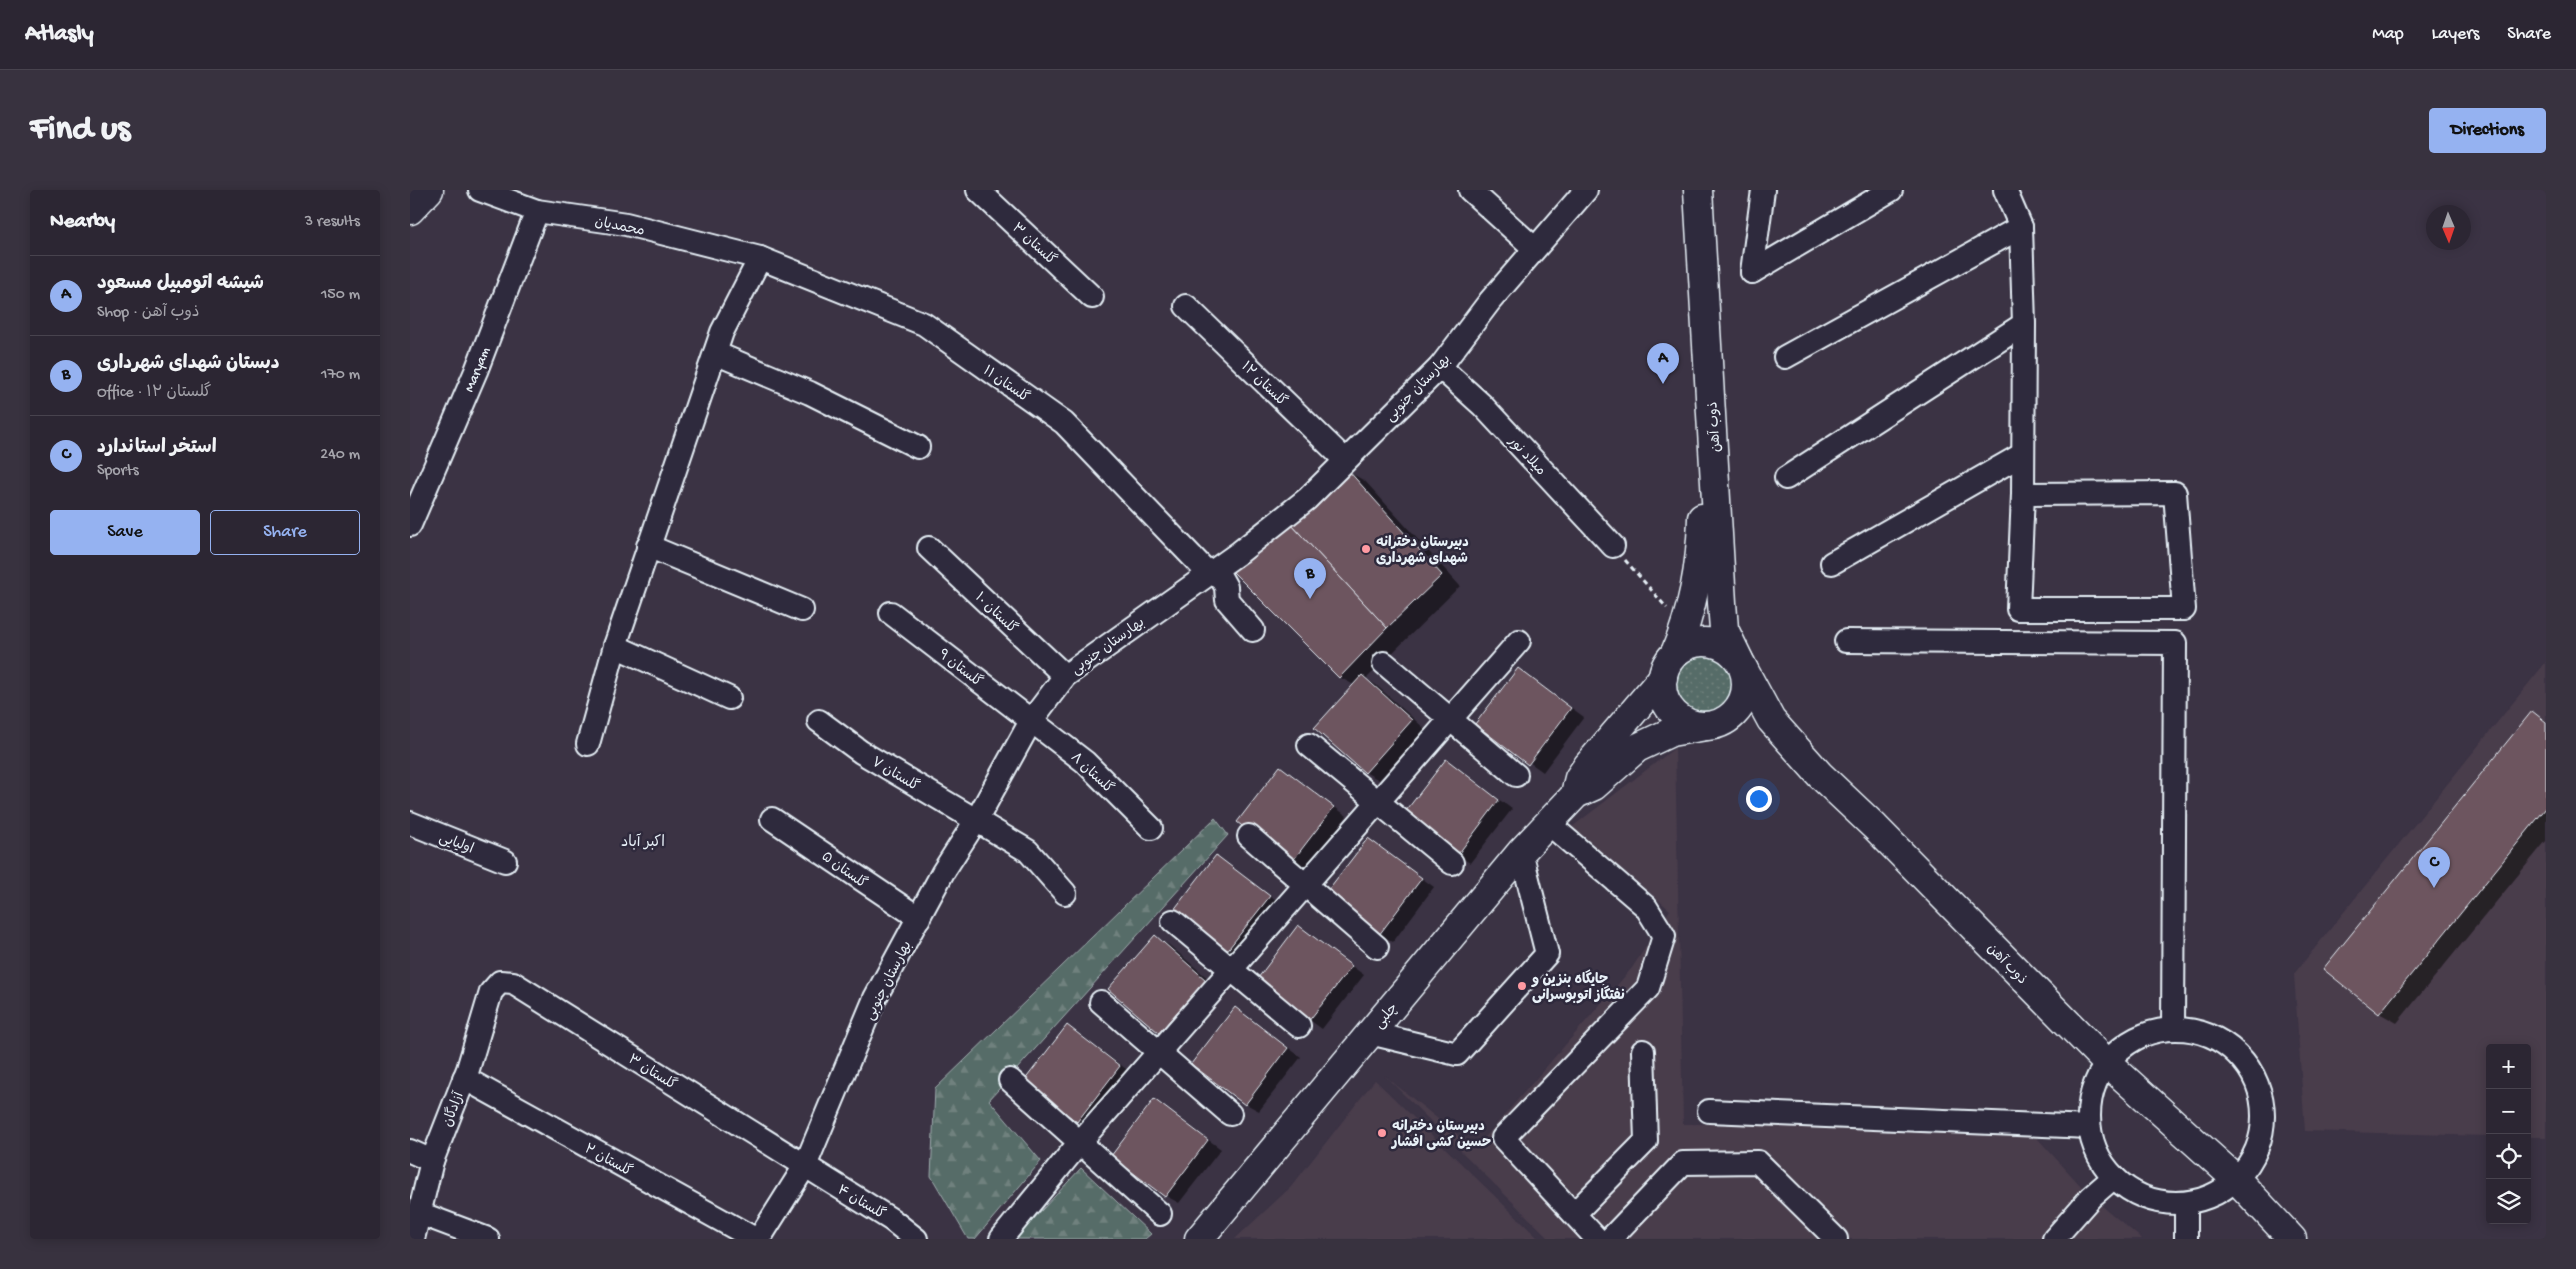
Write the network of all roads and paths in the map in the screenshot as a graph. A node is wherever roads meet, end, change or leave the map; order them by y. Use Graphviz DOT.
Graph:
graph roads {
  1 [pos="429,190"];
  2 [pos="480,190"];
  3 [pos="978,190"];
  4 [pos="1470,190"];
  5 [pos="1586,190"];
  6 [pos="1683,190"];
  7 [pos="1698,190"];
  8 [pos="1763,190"];
  9 [pos="1891,190"];
  10 [pos="2004,190"];
  11 [pos="410,210"];
  12 [pos="537,212"];
  13 [pos="2021,227"];
  14 [pos="1534,248"];
  15 [pos="760,258"];
  16 [pos="1092,297"];
  17 [pos="1186,306"];
  18 [pos="2024,324"];
  19 [pos="715,353"];
  20 [pos="1785,357"];
  21 [pos="1440,367"];
  22 [pos="918,447"];
  23 [pos="2023,454"];
  24 [pos="1345,460"];
  25 [pos="1786,478"];
  26 [pos="416,493"];
  27 [pos="2023,494"];
  28 [pos="410,525"];
  29 [pos="648,546"];
  30 [pos="1613,546"];
  31 [pos="930,548"];
  32 [pos="1832,563"];
  33 [pos="1212,571"];
  34 [pos="802,610"];
  35 [pos="891,613"];
  36 [pos="1253,630"];
  37 [pos="1519,641"];
  38 [pos="1680,641"];
  39 [pos="1846,641"];
  40 [pos="615,646"];
  41 [pos="1384,663"];
  42 [pos="1741,665"];
  43 [pos="1064,676"];
  44 [pos="1663,677"];
  45 [pos="729,698"];
  46 [pos="1450,720"];
  47 [pos="819,721"];
  48 [pos="1031,721"];
  49 [pos="1706,726"];
  50 [pos="588,744"];
  51 [pos="1309,744"];
  52 [pos="1516,775"];
  53 [pos="1576,794"];
  54 [pos="1377,803"];
  55 [pos="772,819"];
  56 [pos="977,819"];
  57 [pos="410,823"];
  58 [pos="1548,823"];
  59 [pos="1151,828"];
  60 [pos="1249,836"];
  61 [pos="1521,852"];
  62 [pos="505,861"];
  63 [pos="1452,863"];
  64 [pos="1304,885"];
  65 [pos="1065,894"];
  66 [pos="919,918"];
  67 [pos="1173,921"];
  68 [pos="1377,947"];
  69 [pos="1232,968"];
  70 [pos="500,982"];
  71 [pos="1100,1002"];
  72 [pos="1299,1026"];
  73 [pos="2173,1028"];
  74 [pos="1370,1033"];
  75 [pos="1643,1051"];
  76 [pos="1158,1052"];
  77 [pos="2105,1061"];
  78 [pos="464,1078"];
  79 [pos="1010,1080"];
  80 [pos="1709,1111"];
  81 [pos="1230,1114"];
  82 [pos="2089,1127"];
  83 [pos="1080,1142"];
  84 [pos="410,1151"];
  85 [pos="432,1161"];
  86 [pos="805,1166"];
  87 [pos="2114,1177"];
  88 [pos="2237,1180"];
  89 [pos="2186,1203"];
  90 [pos="419,1213"];
  91 [pos="1160,1214"];
  92 [pos="1574,1214"];
  93 [pos="412,1239"];
  94 [pos="488,1239"];
  95 [pos="755,1239"];
  96 [pos="759,1239"];
  97 [pos="916,1239"];
  98 [pos="1001,1239"];
  99 [pos="1199,1239"];
  100 [pos="1597,1239"];
  101 [pos="1610,1239"];
  102 [pos="1836,1239"];
  103 [pos="2054,1239"];
  104 [pos="2186,1239"];
  105 [pos="2292,1239"];
  1 -- 11 [label="main road"];
  2 -- 12 [label="street, محمدیان"];
  3 -- 16 [label="street, گلستان ۳"];
  4 -- 14 [label="street"];
  5 -- 14 [label="street, بهارستان جنوبی"];
  6 -- 38 [label="main road, ذوب آهن"];
  7 -- 42 [label="main road, ذوب آهن"];
  8 -- 9 [label="street"];
  10 -- 13 [label="street"];
  12 -- 15 [label="street, محمدیان"];
  12 -- 26 [label="street, Maryam"];
  13 -- 18 [label="street"];
  13 -- 20 [label="street"];
  14 -- 21 [label="street, بهارستان جنوبی"];
  15 -- 19 [label="street"];
  15 -- 33 [label="street, گلستان ۱۱"];
  17 -- 24 [label="street, گلستان ۱۲"];
  18 -- 23 [label="street"];
  18 -- 25 [label="street"];
  19 -- 22 [label="street"];
  19 -- 29 [label="street"];
  21 -- 24 [label="street, بهارستان جنوبی"];
  21 -- 30 [label="street, میلاد نور"];
  23 -- 27 [label="street"];
  23 -- 32 [label="street"];
  24 -- 33 [label="street, بهارستان جنوبی"];
  26 -- 28 [label="street, Maryam"];
  27 -- 27 [label="street"];
  29 -- 34 [label="street"];
  29 -- 40 [label="street"];
  30 -- 38 [label="path"];
  31 -- 43 [label="street, گلستان ۱۰"];
  33 -- 36 [label="street"];
  33 -- 43 [label="street, بهارستان جنوبی"];
  35 -- 48 [label="street, گلستان ۹"];
  37 -- 46 [label="street"];
  38 -- 42 [label="main road"];
  38 -- 44 [label="main road"];
  39 -- 73 [label="street"];
  40 -- 45 [label="street"];
  40 -- 50 [label="street"];
  41 -- 46 [label="street"];
  42 -- 49 [label="main road"];
  42 -- 77 [label="main road, ذوب آهن"];
  43 -- 48 [label="street, بهارستان جنوبی"];
  44 -- 49 [label="main road"];
  44 -- 53 [label="main road"];
  46 -- 52 [label="street"];
  46 -- 54 [label="street"];
  47 -- 56 [label="street, گلستان ۷"];
  48 -- 56 [label="street, بهارستان جنوبی"];
  48 -- 59 [label="street, گلستان ۸"];
  49 -- 53 [label="main road"];
  51 -- 54 [label="street"];
  53 -- 58 [label="main road, چلبی"];
  54 -- 63 [label="street"];
  54 -- 64 [label="street"];
  55 -- 66 [label="street, گلستان ۵"];
  56 -- 65 [label="street, گلستان ۷"];
  56 -- 66 [label="street, بهارستان جنوبی"];
  57 -- 62 [label="street, اولیایی"];
  58 -- 61 [label="main road, چلبی"];
  58 -- 92 [label="street"];
  60 -- 64 [label="street"];
  61 -- 74 [label="main road, چلبی"];
  61 -- 74 [label="street"];
  64 -- 68 [label="street"];
  64 -- 69 [label="street"];
  66 -- 86 [label="street, بهارستان جنوبی"];
  67 -- 69 [label="street"];
  69 -- 72 [label="street"];
  69 -- 76 [label="street"];
  70 -- 78 [label="street, آزادگان"];
  70 -- 86 [label="street, گلستان ۳"];
  71 -- 76 [label="street"];
  73 -- 77 [label="street"];
  73 -- 88 [label="street"];
  74 -- 99 [label="main road, چلبی"];
  75 -- 92 [label="street"];
  76 -- 81 [label="street"];
  76 -- 83 [label="street"];
  77 -- 82 [label="street"];
  77 -- 88 [label="main road, ذوب آهن"];
  78 -- 85 [label="street, آزادگان"];
  78 -- 95 [label="street, گلستان ۲"];
  79 -- 83 [label="street"];
  80 -- 82 [label="street"];
  82 -- 87 [label="street"];
  83 -- 91 [label="street"];
  83 -- 98 [label="street"];
  84 -- 85 [label="street"];
  85 -- 90 [label="street, آزادگان"];
  86 -- 96 [label="street, بهارستان جنوبی"];
  86 -- 97 [label="street, گلستان ۴"];
  87 -- 89 [label="street"];
  87 -- 103 [label="street"];
  88 -- 89 [label="street"];
  88 -- 105 [label="main road, ذوب آهن"];
  89 -- 104 [label="street"];
  90 -- 93 [label="street, آزادگان"];
  90 -- 94 [label="street"];
  92 -- 100 [label="street"];
  101 -- 102 [label="street"];
}
